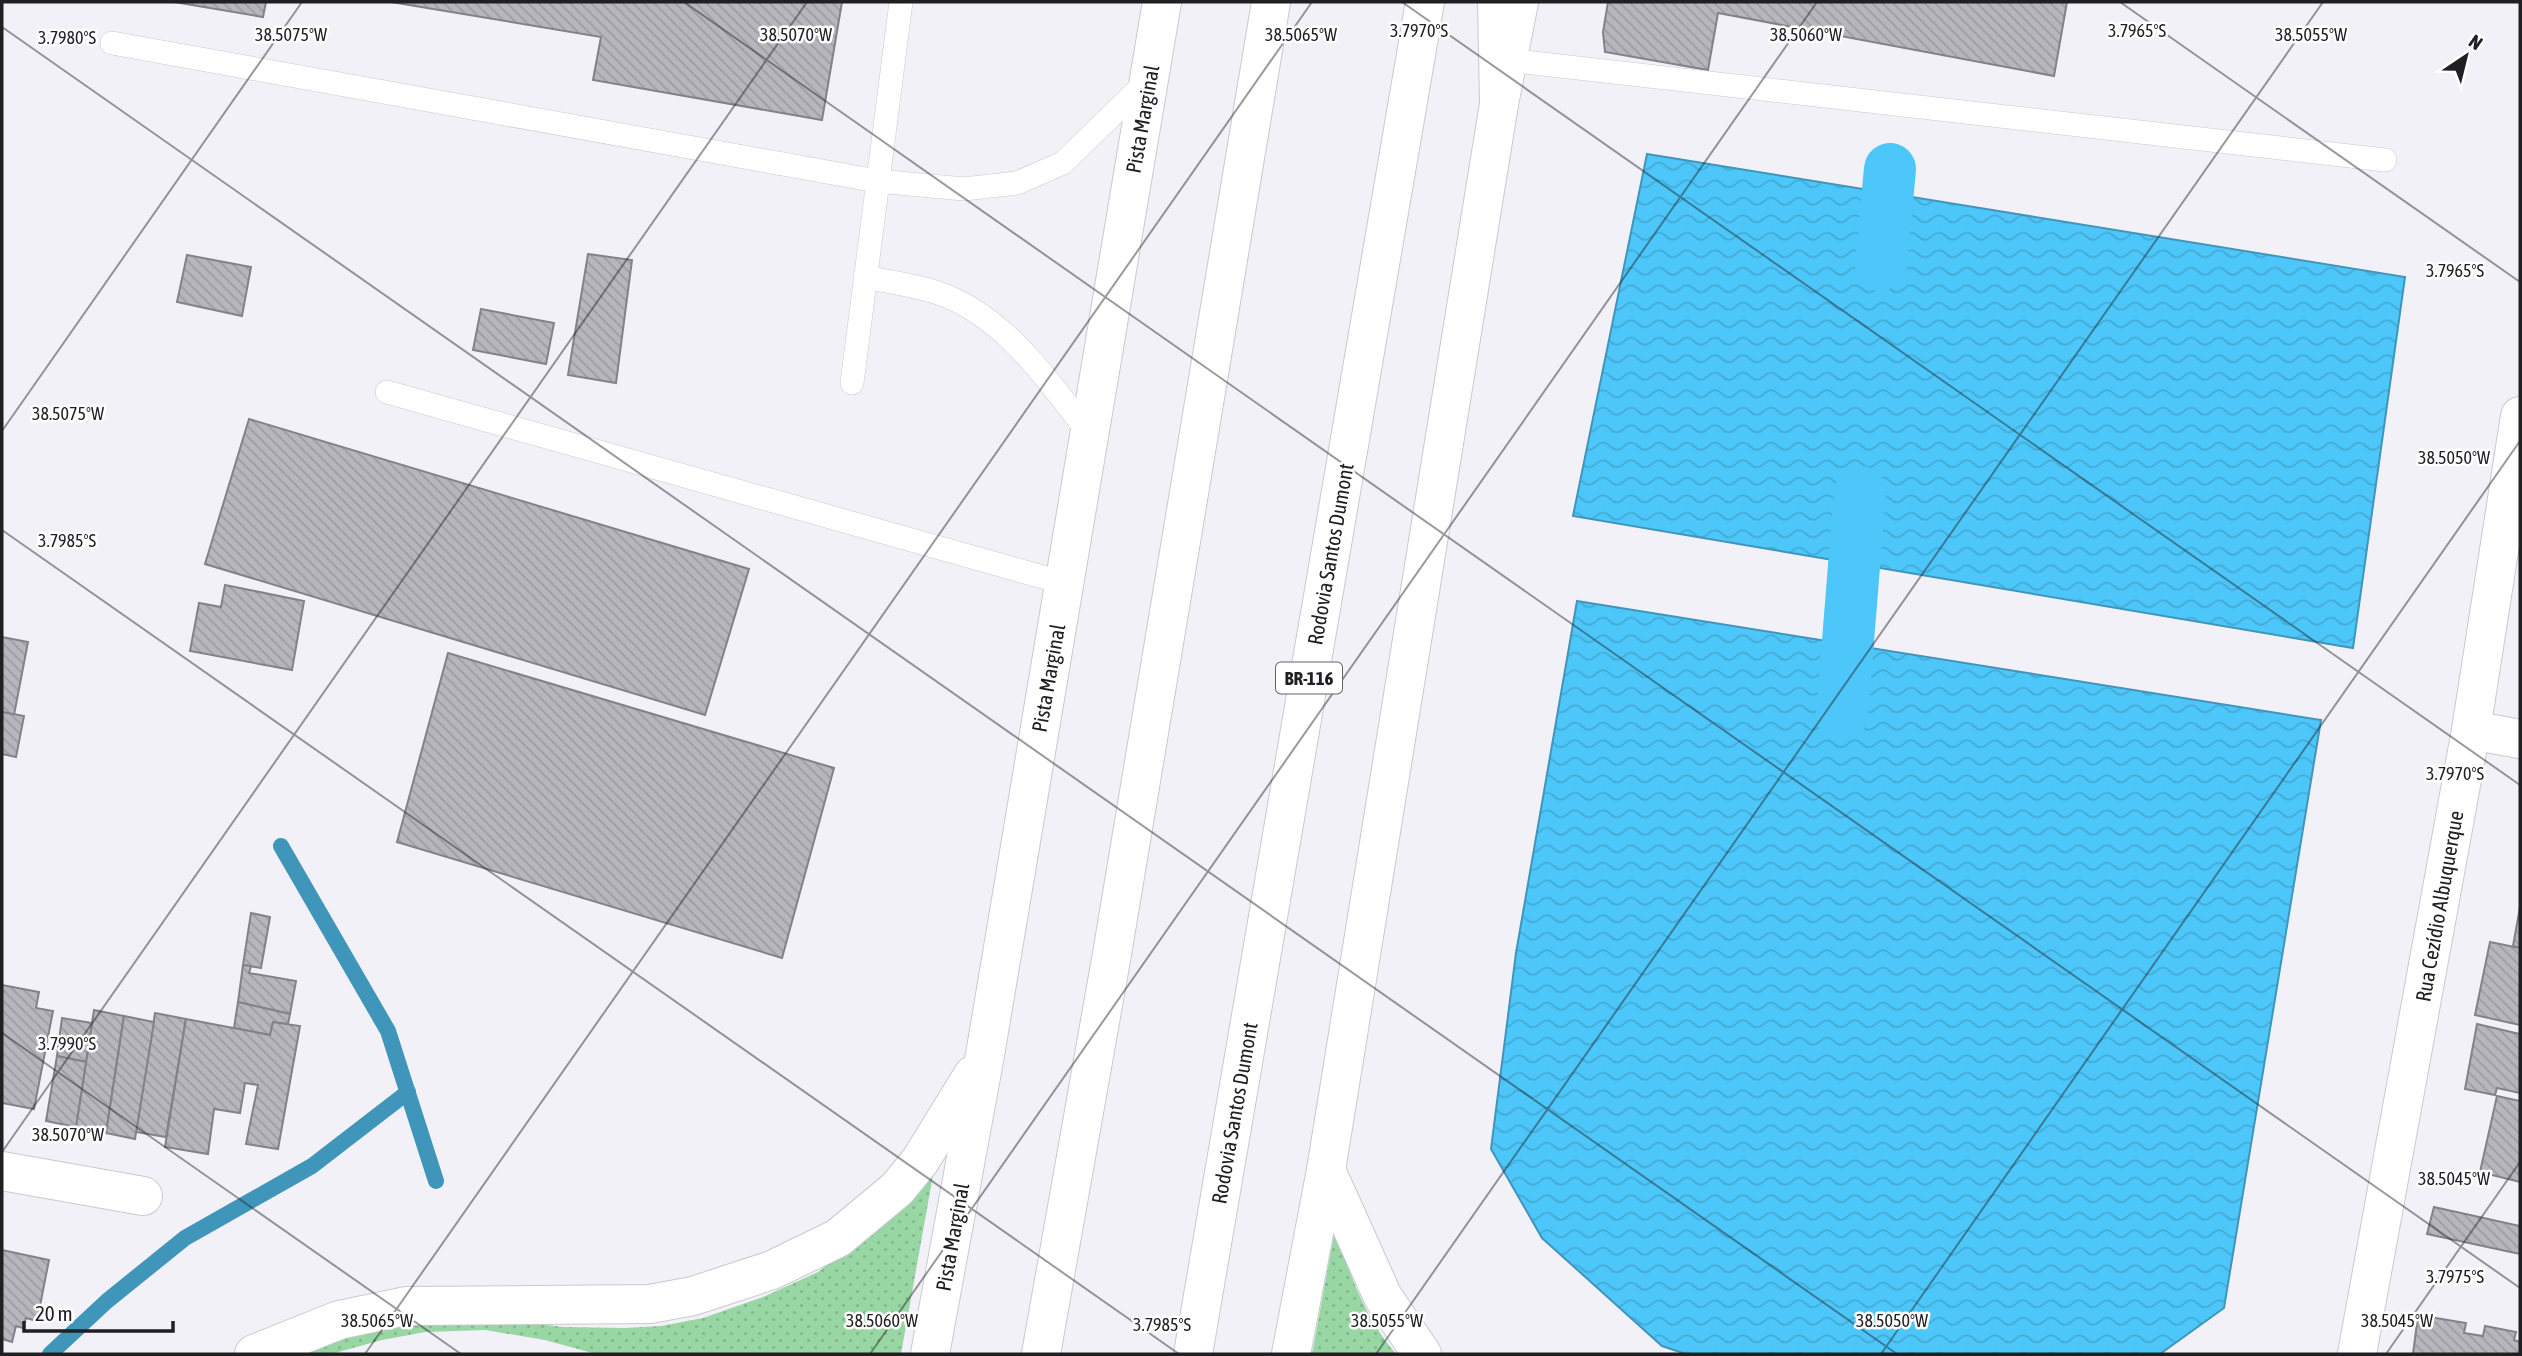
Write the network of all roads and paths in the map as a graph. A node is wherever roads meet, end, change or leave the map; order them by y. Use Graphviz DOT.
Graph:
graph roads {
  1 [pos="901,2"];
  2 [pos="1162,2"];
  3 [pos="1271,2"];
  4 [pos="1425,2"];
  5 [pos="1497,2"];
  6 [pos="1519,2"];
  7 [pos="112,43"];
  8 [pos="1508,60"];
  9 [pos="1149,80"];
  10 [pos="1499,104"];
  11 [pos="2385,160"];
  12 [pos="877,181"];
  13 [pos="865,277"];
  14 [pos="852,383"];
  15 [pos="387,392"];
  16 [pos="2520,416"];
  17 [pos="1089,433"];
  18 [pos="1064,583"];
  19 [pos="2471,730"];
  20 [pos="2520,739"];
  21 [pos="985,1055"];
  22 [pos="1326,1170"];
  23 [pos="2,1171"];
  24 [pos="143,1196"];
  25 [pos="254,1354"];
  26 [pos="930,1354"];
  27 [pos="1041,1354"];
  28 [pos="1193,1354"];
  29 [pos="1291,1354"];
  30 [pos="1422,1354"];
  31 [pos="2357,1354"];
  1 -- 12 [label="lane"];
  2 -- 9 [label="main road, Pista Marginal"];
  3 -- 27 [label="main road"];
  4 -- 28 [label="main road, Rodovia Santos Dumont / BR-116"];
  5 -- 10 [label="main road"];
  6 -- 8 [label="main road"];
  7 -- 12 [label="lane"];
  8 -- 10 [label="main road"];
  8 -- 11 [label="lane"];
  9 -- 12 [label="lane"];
  9 -- 17 [label="main road, Pista Marginal"];
  10 -- 22 [label="main road"];
  12 -- 13 [label="lane"];
  13 -- 14 [label="lane"];
  13 -- 17 [label="lane"];
  15 -- 18 [label="lane"];
  16 -- 19 [label="main road, Rua Cezídio Albuquerque"];
  17 -- 18 [label="main road, Pista Marginal"];
  18 -- 21 [label="main road, Pista Marginal"];
  19 -- 20 [label="main road"];
  19 -- 31 [label="main road, Rua Cezídio Albuquerque"];
  21 -- 25 [label="main road"];
  21 -- 26 [label="main road, Pista Marginal"];
  22 -- 29 [label="main road"];
  22 -- 30 [label="main road"];
  23 -- 24 [label="main road"];
}
